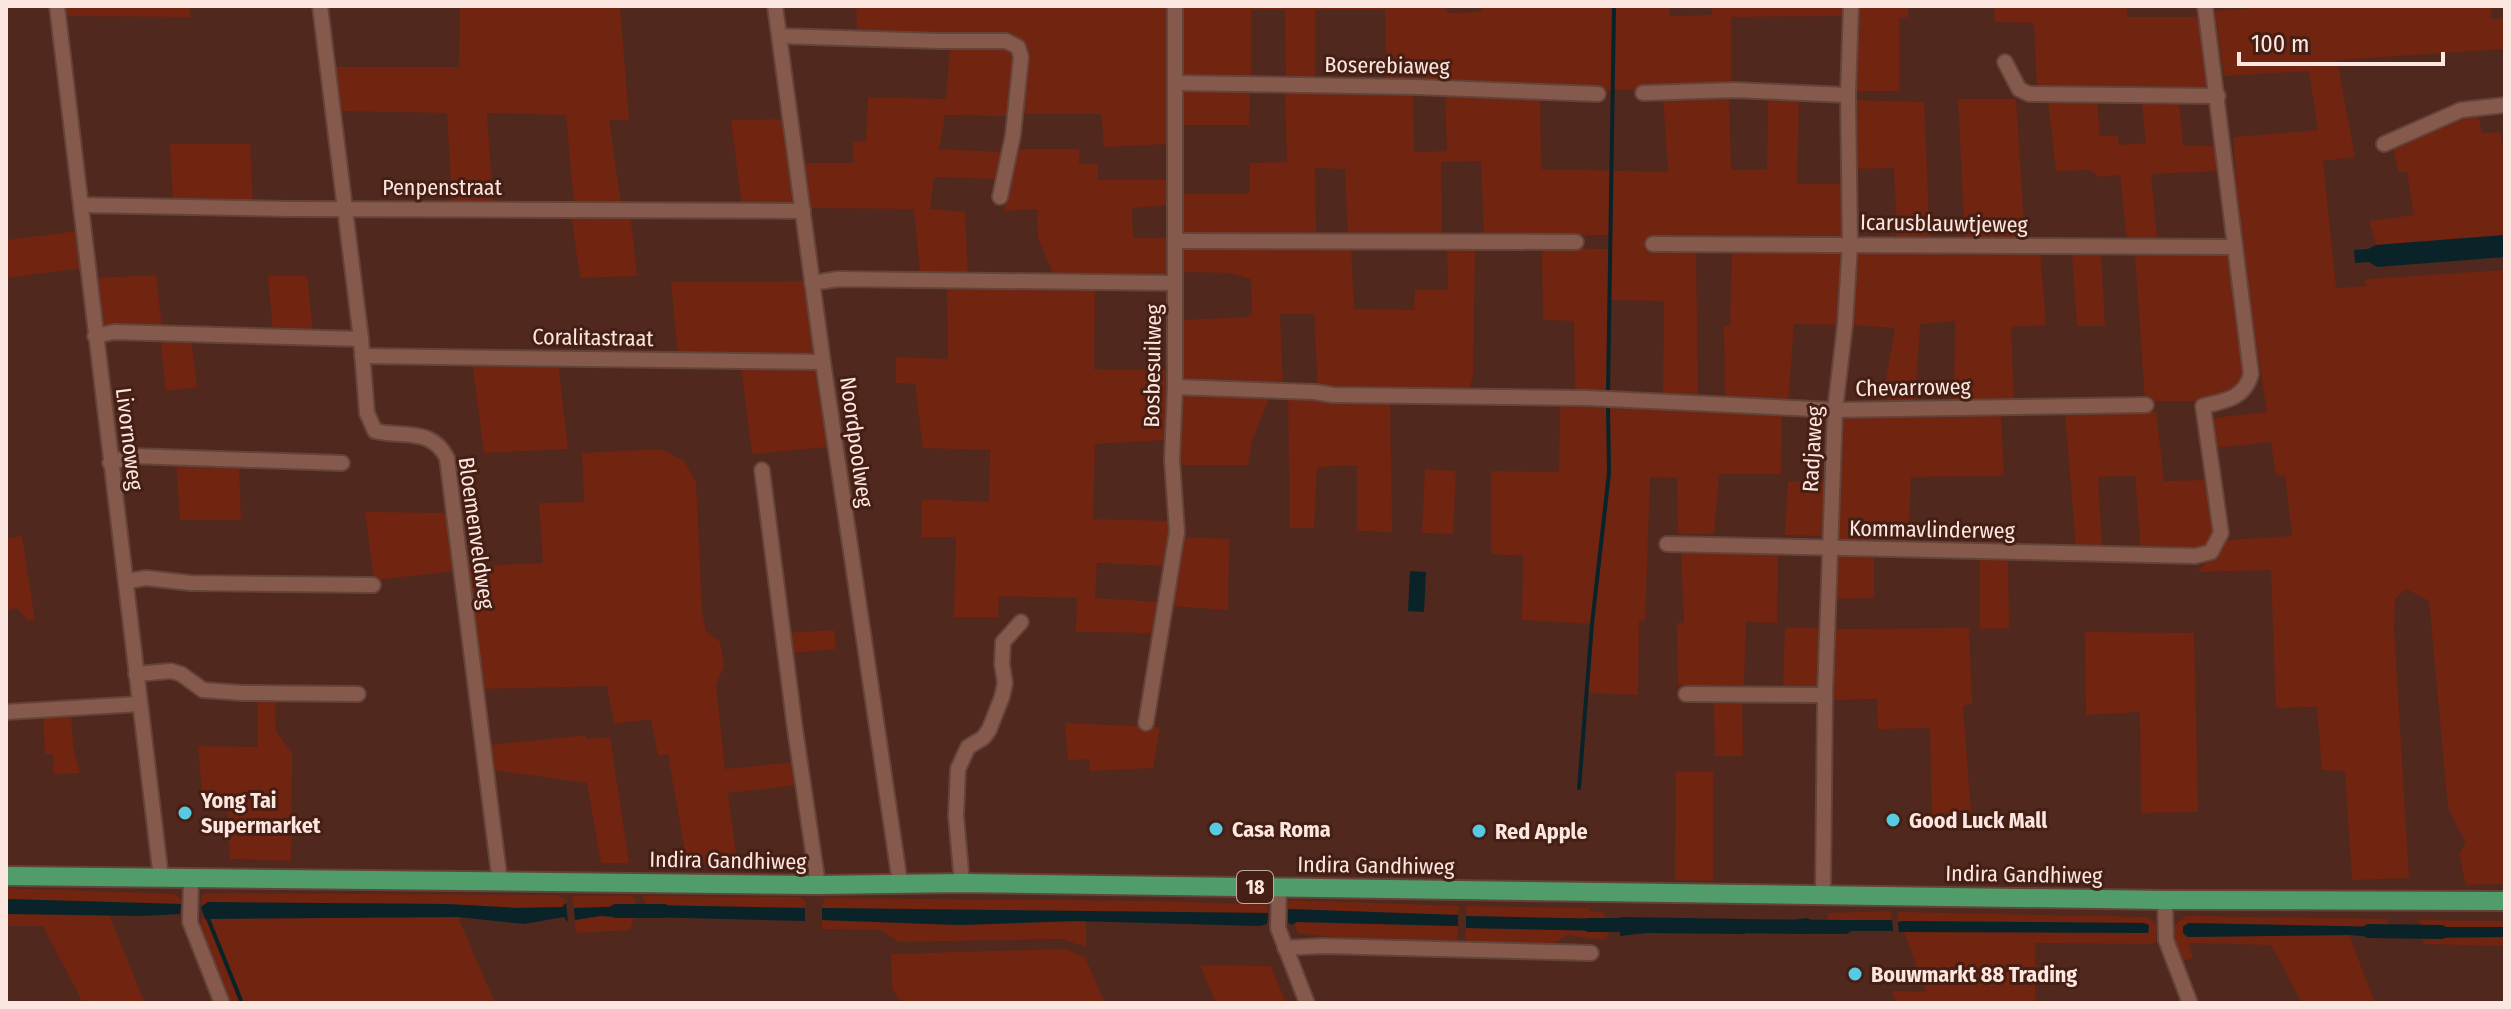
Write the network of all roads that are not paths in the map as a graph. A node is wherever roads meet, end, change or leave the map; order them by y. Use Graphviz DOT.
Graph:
graph roads {
  1 [pos="57,6"];
  2 [pos="320,6"];
  3 [pos="775,6"];
  4 [pos="1175,6"];
  5 [pos="1851,6"];
  6 [pos="2205,6"];
  7 [pos="779,36"];
  8 [pos="2005,62"];
  9 [pos="1175,83"];
  10 [pos="1643,93"];
  11 [pos="1598,94"];
  12 [pos="1848,95"];
  13 [pos="2218,96"];
  14 [pos="2505,105"];
  15 [pos="2384,144"];
  16 [pos="1000,197"];
  17 [pos="81,205"];
  18 [pos="344,208"];
  19 [pos="803,211"];
  20 [pos="1176,241"];
  21 [pos="1576,242"];
  22 [pos="1653,244"];
  23 [pos="1850,244"];
  24 [pos="2235,247"];
  25 [pos="812,283"];
  26 [pos="1175,283"];
  27 [pos="95,336"];
  28 [pos="361,339"];
  29 [pos="362,356"];
  30 [pos="823,362"];
  31 [pos="1175,387"];
  32 [pos="2146,405"];
  33 [pos="1835,410"];
  34 [pos="110,463"];
  35 [pos="342,463"];
  36 [pos="762,470"];
  37 [pos="1667,544"];
  38 [pos="1831,548"];
  39 [pos="127,581"];
  40 [pos="373,585"];
  41 [pos="1021,622"];
  42 [pos="136,674"];
  43 [pos="358,694"];
  44 [pos="1686,694"];
  45 [pos="1825,695"];
  46 [pos="139,704"];
  47 [pos="6,712"];
  48 [pos="1146,723"];
  49 [pos="6,876"];
  50 [pos="161,878"];
  51 [pos="500,882"];
  52 [pos="900,883"];
  53 [pos="962,883"];
  54 [pos="818,885"];
  55 [pos="191,887"];
  56 [pos="1823,894"];
  57 [pos="1278,895"];
  58 [pos="2165,900"];
  59 [pos="2505,901"];
  60 [pos="1285,948"];
  61 [pos="1591,953"];
  62 [pos="222,1003"];
  63 [pos="1307,1003"];
  64 [pos="2190,1003"];
  1 -- 17 [label="street, Livornoweg"];
  2 -- 18 [label="street, Bloemenveldweg"];
  3 -- 7 [label="street, Noordpoolweg"];
  4 -- 9 [label="street, Bosbesuilweg"];
  5 -- 12 [label="street, Radjaweg"];
  6 -- 13 [label="street"];
  7 -- 16 [label="street"];
  7 -- 19 [label="street, Noordpoolweg"];
  8 -- 13 [label="street"];
  9 -- 11 [label="street, Boserebiaweg"];
  9 -- 20 [label="street, Bosbesuilweg"];
  10 -- 12 [label="street"];
  12 -- 23 [label="street, Radjaweg"];
  13 -- 24 [label="street"];
  14 -- 15 [label="street"];
  17 -- 18 [label="street, Penpenstraat"];
  17 -- 27 [label="street, Livornoweg"];
  18 -- 19 [label="street, Penpenstraat"];
  18 -- 28 [label="street, Bloemenveldweg"];
  19 -- 25 [label="street, Noordpoolweg"];
  20 -- 21 [label="street"];
  20 -- 26 [label="street, Bosbesuilweg"];
  22 -- 23 [label="street, Icarusblauwtjeweg"];
  23 -- 24 [label="street, Icarusblauwtjeweg"];
  23 -- 33 [label="street, Radjaweg"];
  24 -- 38 [label="street, Kommavlinderweg"];
  25 -- 26 [label="street"];
  25 -- 30 [label="street, Noordpoolweg"];
  26 -- 31 [label="street, Bosbesuilweg"];
  27 -- 28 [label="street"];
  27 -- 34 [label="street, Livornoweg"];
  28 -- 29 [label="street, Bloemenveldweg"];
  29 -- 30 [label="street, Coralitastraat"];
  29 -- 51 [label="street, Bloemenveldweg"];
  30 -- 52 [label="street, Noordpoolweg"];
  31 -- 33 [label="street, Chevarroweg"];
  31 -- 48 [label="street, Bosbesuilweg"];
  32 -- 33 [label="street, Chevarroweg"];
  33 -- 38 [label="street, Radjaweg"];
  34 -- 35 [label="street"];
  34 -- 39 [label="street, Livornoweg"];
  36 -- 54 [label="street"];
  37 -- 38 [label="street, Kommavlinderweg"];
  38 -- 45 [label="street, Radjaweg"];
  39 -- 40 [label="street"];
  39 -- 42 [label="street, Livornoweg"];
  41 -- 53 [label="street"];
  42 -- 43 [label="street"];
  42 -- 46 [label="street, Livornoweg"];
  44 -- 45 [label="street"];
  45 -- 56 [label="street, Radjaweg"];
  46 -- 47 [label="street"];
  46 -- 50 [label="street, Livornoweg"];
  49 -- 50 [label="main road, Indira Gandhiweg / 18"];
  50 -- 55 [label="main road, Indira Gandhiweg / 18"];
  51 -- 54 [label="main road, Indira Gandhiweg / 18"];
  51 -- 55 [label="main road, Indira Gandhiweg / 18"];
  52 -- 53 [label="main road, Indira Gandhiweg / 18"];
  52 -- 54 [label="main road, Indira Gandhiweg / 18"];
  53 -- 57 [label="main road, Indira Gandhiweg / 18"];
  55 -- 62 [label="street"];
  56 -- 57 [label="main road, Indira Gandhiweg / 18"];
  56 -- 58 [label="main road, Indira Gandhiweg / 18"];
  57 -- 60 [label="street"];
  58 -- 59 [label="main road, Indira Gandhiweg / 18"];
  58 -- 64 [label="street"];
  60 -- 61 [label="street"];
  60 -- 63 [label="street"];
}
